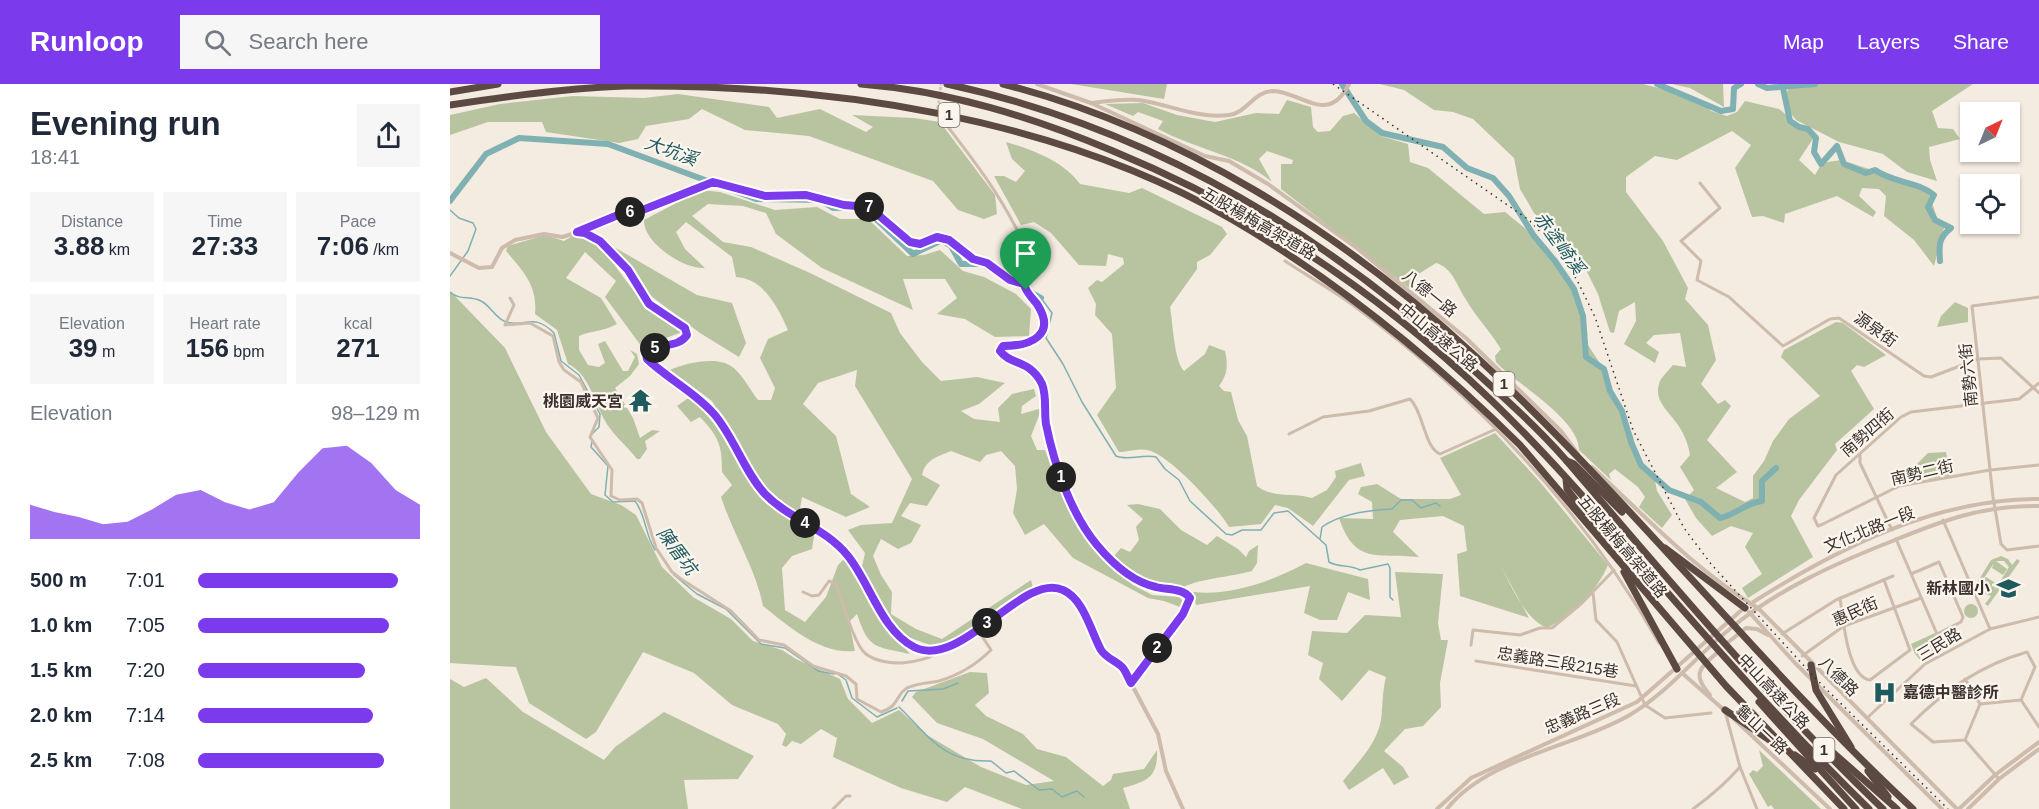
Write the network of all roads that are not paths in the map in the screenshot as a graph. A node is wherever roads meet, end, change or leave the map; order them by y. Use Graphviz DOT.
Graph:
graph roads {
  1 [pos="498,84"];
  2 [pos="861,84"];
  3 [pos="947,84"];
  4 [pos="1003,84"];
  5 [pos="1037,84"];
  6 [pos="1349,85"];
  7 [pos="450,92"];
  8 [pos="1091,103"];
  9 [pos="450,105"];
  10 [pos="938,108"];
  11 [pos="1700,183"];
  12 [pos="577,232"];
  13 [pos="450,253"];
  14 [pos="1285,261"];
  15 [pos="1024,284"];
  16 [pos="2039,297"];
  17 [pos="510,298"];
  18 [pos="1978,359"];
  19 [pos="2039,384"];
  20 [pos="2034,388"];
  21 [pos="2039,393"];
  22 [pos="1984,404"];
  23 [pos="1496,429"];
  24 [pos="1289,434"];
  25 [pos="1860,455"];
  26 [pos="1567,461"];
  27 [pos="2039,465"];
  28 [pos="1990,470"];
  29 [pos="1566,479"];
  30 [pos="1877,496"];
  31 [pos="2039,499"];
  32 [pos="1994,501"];
  33 [pos="2039,506"];
  34 [pos="1995,508"];
  35 [pos="1943,520"];
  36 [pos="1818,526"];
  37 [pos="1892,530"];
  38 [pos="1896,539"];
  39 [pos="2039,546"];
  40 [pos="1614,570"];
  41 [pos="1911,574"];
  42 [pos="1893,576"];
  43 [pos="1884,580"];
  44 [pos="803,592"];
  45 [pos="1593,593"];
  46 [pos="1840,598"];
  47 [pos="1921,598"];
  48 [pos="1749,608"];
  49 [pos="1758,608"];
  50 [pos="1894,608"];
  51 [pos="2039,617"];
  52 [pos="1725,623"];
  53 [pos="1845,626"];
  54 [pos="1730,628"];
  55 [pos="1990,629"];
  56 [pos="978,630"];
  57 [pos="1782,634"];
  58 [pos="1774,639"];
  59 [pos="1471,645"];
  60 [pos="943,649"];
  61 [pos="1802,656"];
  62 [pos="1476,661"];
  63 [pos="1811,665"];
  64 [pos="1680,671"];
  65 [pos="1739,673"];
  66 [pos="1965,679"];
  67 [pos="1813,681"];
  68 [pos="1131,683"];
  69 [pos="1636,686"];
  70 [pos="1767,688"];
  71 [pos="1641,699"];
  72 [pos="2021,700"];
  73 [pos="1980,704"];
  74 [pos="1645,705"];
  75 [pos="1719,705"];
  76 [pos="1725,710"];
  77 [pos="1712,713"];
  78 [pos="1866,720"];
  79 [pos="2039,727"];
  80 [pos="1965,740"];
  81 [pos="2039,742"];
  82 [pos="2039,749"];
  83 [pos="1504,760"];
  84 [pos="1508,767"];
  85 [pos="1740,767"];
  86 [pos="1995,775"];
  87 [pos="1825,776"];
  88 [pos="1999,780"];
  89 [pos="850,796"];
  90 [pos="833,809"];
  91 [pos="1183,809"];
  92 [pos="1437,809"];
  93 [pos="1448,809"];
  94 [pos="1693,809"];
  95 [pos="1757,809"];
  96 [pos="1829,809"];
  97 [pos="1844,809"];
  98 [pos="1856,809"];
  99 [pos="1869,809"];
  100 [pos="1883,809"];
  101 [pos="1897,809"];
  102 [pos="1913,809"];
  103 [pos="1942,809"];
  104 [pos="1958,809"];
  105 [pos="1968,809"];
  1 -- 7 [label="highway"];
  2 -- 29 [label="highway, 中山高速公路 / 1"];
  3 -- 26 [label="highway, 中山高速公路 / 1"];
  4 -- 102 [label="highway, 五股楊梅高架道路 / 1"];
  5 -- 8 [label="street, 八德一路"];
  6 -- 8 [label="street"];
  8 -- 48 [label="street, 八德一路"];
  9 -- 97 [label="highway, 五股楊梅高架道路 / 1"];
  10 -- 15 [label="street"];
  11 -- 18 [label="street, 源泉街"];
  12 -- 13 [label="street"];
  12 -- 15 [label="street"];
  12 -- 60 [label="street"];
  14 -- 23 [label="street"];
  15 -- 68 [label="street"];
  16 -- 18 [label="street, 南勢六街"];
  17 -- 56 [label="street"];
  18 -- 20 [label="street, 源泉街"];
  18 -- 22 [label="street, 南勢六街"];
  19 -- 20 [label="street, 南勢四街"];
  20 -- 21 [label="street, 源泉街"];
  20 -- 22 [label="street, 南勢四街"];
  22 -- 25 [label="street, 南勢四街"];
  22 -- 28 [label="street, 南勢六街"];
  23 -- 24 [label="street"];
  23 -- 40 [label="street"];
  25 -- 30 [label="street"];
  25 -- 36 [label="street, 南勢四街"];
  26 -- 48 [label="highway"];
  26 -- 70 [label="highway, 中山高速公路 / 1"];
  27 -- 28 [label="street, 南勢二街"];
  28 -- 30 [label="street, 南勢二街"];
  28 -- 32 [label="street, 南勢六街"];
  29 -- 64 [label="highway"];
  29 -- 65 [label="highway, 中山高速公路 / 1"];
  30 -- 36 [label="street, 南勢二街"];
  30 -- 37 [label="street"];
  31 -- 32 [label="street, 文化北路一段"];
  32 -- 34 [label="street, 南勢六街"];
  32 -- 37 [label="street, 文化北路一段"];
  33 -- 34 [label="street, 文化北路一段"];
  34 -- 35 [label="street, 文化北路一段"];
  34 -- 39 [label="street, 南勢六街"];
  35 -- 38 [label="street, 文化北路一段"];
  35 -- 55 [label="street"];
  37 -- 38 [label="street"];
  37 -- 48 [label="street, 文化北路一段"];
  38 -- 41 [label="street"];
  38 -- 49 [label="street, 文化北路一段"];
  40 -- 45 [label="street"];
  40 -- 64 [label="street"];
  41 -- 47 [label="street"];
  41 -- 47 [label="street"];
  42 -- 43 [label="street"];
  43 -- 46 [label="street"];
  43 -- 50 [label="street"];
  44 -- 60 [label="street"];
  45 -- 59 [label="street"];
  45 -- 69 [label="street"];
  46 -- 53 [label="street"];
  46 -- 57 [label="street"];
  47 -- 50 [label="street, 惠民街"];
  48 -- 49 [label="street"];
  48 -- 49 [label="street, 文化北路一段"];
  48 -- 52 [label="street, 文化北路一段"];
  48 -- 54 [label="street, 文化北路一段"];
  48 -- 58 [label="street, 八德路"];
  49 -- 57 [label="street, 八德路"];
  50 -- 53 [label="street, 惠民街"];
  50 -- 53 [label="street"];
  51 -- 55 [label="street, 三民路"];
  52 -- 64 [label="street, 忠義路三段"];
  53 -- 61 [label="street, 惠民街"];
  54 -- 64 [label="street, 忠義路三段"];
  55 -- 78 [label="street, 三民路"];
  56 -- 60 [label="street"];
  56 -- 68 [label="street"];
  57 -- 61 [label="street, 八德路"];
  58 -- 67 [label="street, 八德路"];
  58 -- 75 [label="street"];
  61 -- 63 [label="street, 八德路"];
  62 -- 69 [label="street, 忠義路三段215巷"];
  63 -- 67 [label="highway"];
  63 -- 78 [label="street, 八德路"];
  64 -- 71 [label="street, 忠義路三段"];
  64 -- 74 [label="street, 忠義路三段"];
  64 -- 75 [label="street, 龜山一路"];
  65 -- 87 [label="highway"];
  65 -- 99 [label="highway, 中山高速公路 / 1"];
  66 -- 72 [label="street"];
  66 -- 73 [label="street"];
  66 -- 80 [label="street"];
  67 -- 101 [label="highway"];
  67 -- 103 [label="street, 八德路"];
  68 -- 91 [label="street"];
  69 -- 71 [label="street"];
  70 -- 100 [label="highway, 中山高速公路 / 1"];
  70 -- 101 [label="highway"];
  71 -- 74 [label="street"];
  71 -- 83 [label="street, 忠義路三段"];
  72 -- 73 [label="street"];
  72 -- 79 [label="street"];
  73 -- 80 [label="street"];
  74 -- 77 [label="street"];
  74 -- 84 [label="street, 忠義路三段"];
  75 -- 76 [label="street, 龜山一路"];
  76 -- 85 [label="street"];
  76 -- 87 [label="highway"];
  76 -- 96 [label="street, 龜山一路"];
  78 -- 104 [label="street, 八德路"];
  80 -- 86 [label="street"];
  81 -- 86 [label="street"];
  82 -- 88 [label="street"];
  83 -- 84 [label="street"];
  83 -- 92 [label="street, 忠義路三段"];
  84 -- 93 [label="street, 忠義路三段"];
  85 -- 94 [label="street"];
  85 -- 95 [label="street"];
  86 -- 88 [label="street"];
  86 -- 104 [label="street"];
  87 -- 98 [label="highway"];
  88 -- 105 [label="street"];
  89 -- 90 [label="street"];
}
